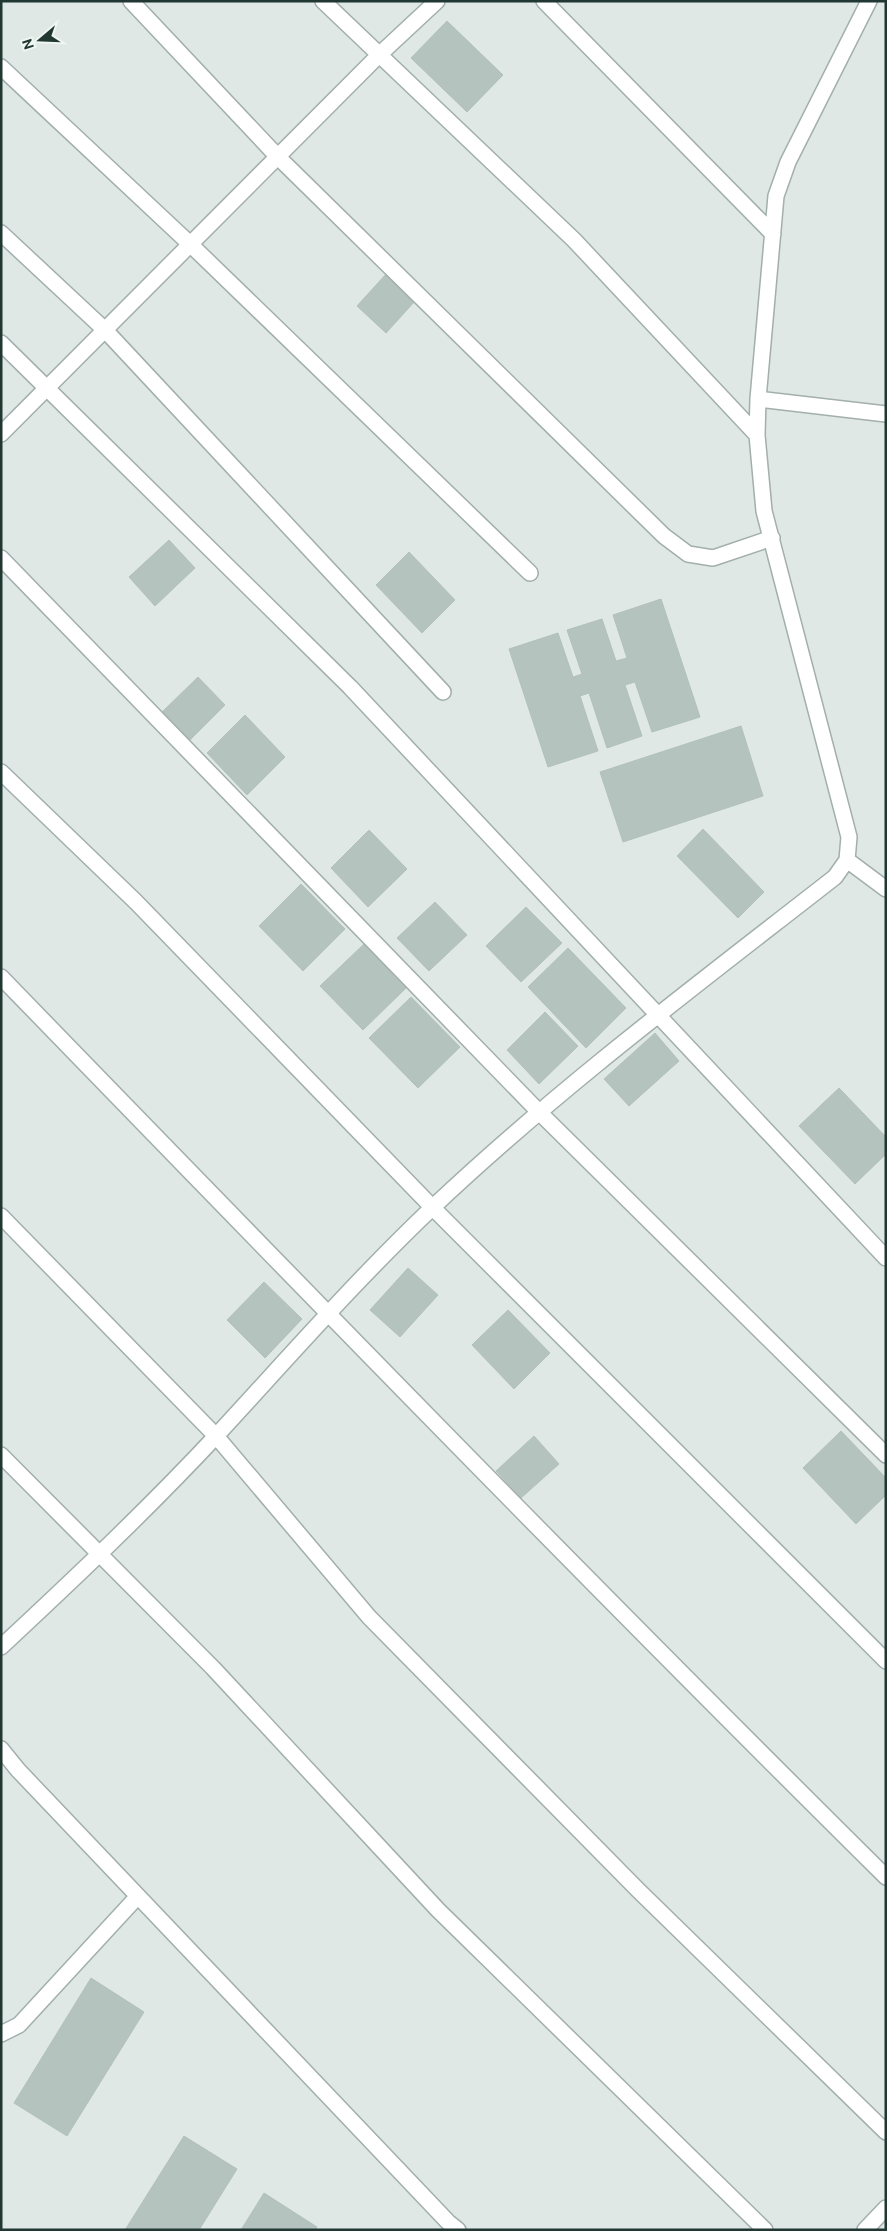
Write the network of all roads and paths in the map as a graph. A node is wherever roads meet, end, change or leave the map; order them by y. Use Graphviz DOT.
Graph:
graph roads {
  1 [pos="131,1"];
  2 [pos="322,1"];
  3 [pos="437,1"];
  4 [pos="544,1"];
  5 [pos="869,1"];
  6 [pos="379,55"];
  7 [pos="1,67"];
  8 [pos="278,157"];
  9 [pos="1,232"];
  10 [pos="772,234"];
  11 [pos="190,244"];
  12 [pos="104,330"];
  13 [pos="1,343"];
  14 [pos="47,386"];
  15 [pos="758,399"];
  16 [pos="886,414"];
  17 [pos="1,434"];
  18 [pos="757,435"];
  19 [pos="772,538"];
  20 [pos="1,558"];
  21 [pos="530,574"];
  22 [pos="443,692"];
  23 [pos="1,772"];
  24 [pos="847,860"];
  25 [pos="886,889"];
  26 [pos="1,977"];
  27 [pos="658,1015"];
  28 [pos="539,1112"];
  29 [pos="433,1208"];
  30 [pos="1,1216"];
  31 [pos="886,1258"];
  32 [pos="327,1314"];
  33 [pos="216,1436"];
  34 [pos="886,1455"];
  35 [pos="1,1456"];
  36 [pos="100,1554"];
  37 [pos="1,1647"];
  38 [pos="886,1661"];
  39 [pos="1,1750"];
  40 [pos="886,1877"];
  41 [pos="138,1896"];
  42 [pos="1,2034"];
  43 [pos="886,2132"];
  44 [pos="886,2208"];
  45 [pos="458,2230"];
  46 [pos="765,2230"];
  47 [pos="865,2230"];
  1 -- 8 [label="street"];
  2 -- 6 [label="street"];
  3 -- 6 [label="street"];
  4 -- 10 [label="street"];
  5 -- 10 [label="street"];
  6 -- 8 [label="street"];
  6 -- 18 [label="street"];
  7 -- 11 [label="street"];
  8 -- 11 [label="street"];
  8 -- 19 [label="street"];
  9 -- 12 [label="street"];
  10 -- 15 [label="street"];
  11 -- 12 [label="street"];
  11 -- 21 [label="street"];
  12 -- 14 [label="street"];
  12 -- 22 [label="street"];
  13 -- 14 [label="street"];
  14 -- 17 [label="street"];
  14 -- 27 [label="street"];
  15 -- 16 [label="street"];
  15 -- 18 [label="street"];
  18 -- 19 [label="street"];
  19 -- 24 [label="street"];
  20 -- 28 [label="street"];
  23 -- 29 [label="street"];
  24 -- 25 [label="street"];
  24 -- 27 [label="street"];
  26 -- 32 [label="street"];
  27 -- 28 [label="street"];
  27 -- 31 [label="street"];
  28 -- 29 [label="street"];
  28 -- 34 [label="street"];
  29 -- 32 [label="street"];
  29 -- 38 [label="street"];
  30 -- 33 [label="street"];
  32 -- 33 [label="street"];
  32 -- 40 [label="street"];
  33 -- 36 [label="street"];
  33 -- 43 [label="street"];
  35 -- 36 [label="street"];
  36 -- 37 [label="street"];
  36 -- 46 [label="street"];
  39 -- 41 [label="street"];
  41 -- 42 [label="street"];
  41 -- 45 [label="street"];
  44 -- 47 [label="street"];
}
